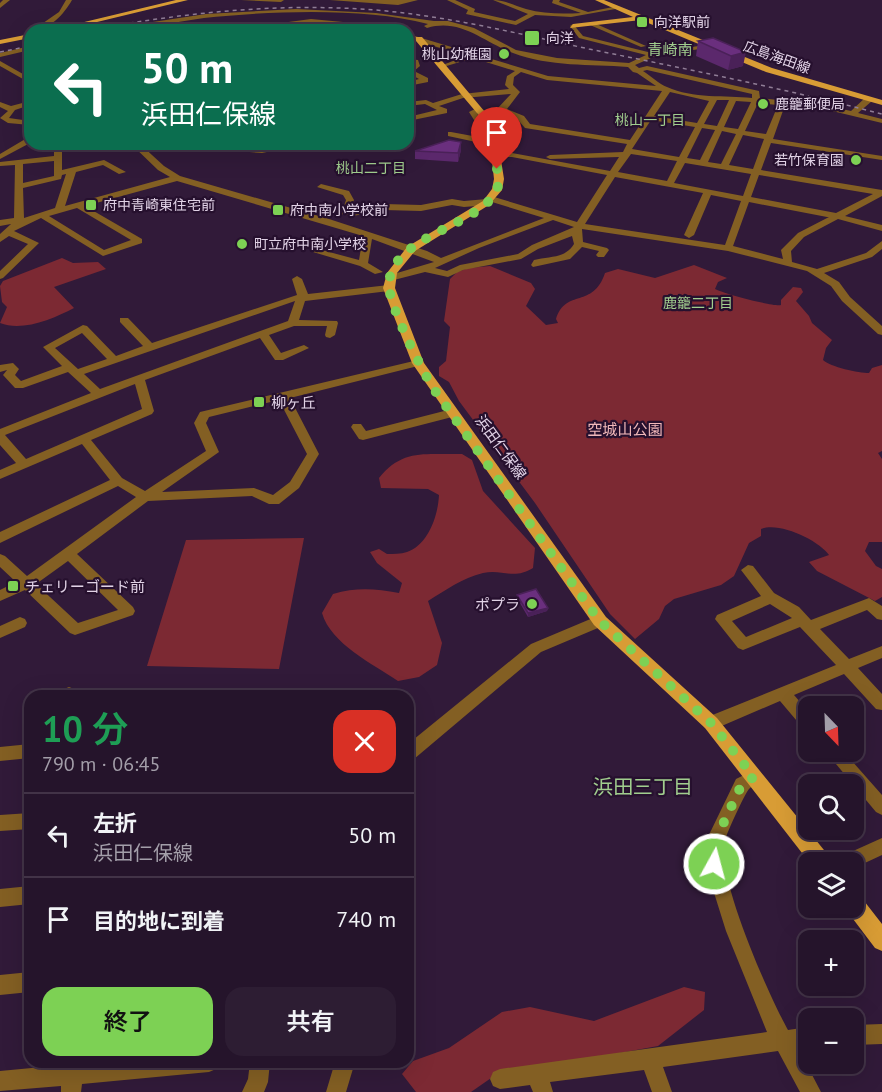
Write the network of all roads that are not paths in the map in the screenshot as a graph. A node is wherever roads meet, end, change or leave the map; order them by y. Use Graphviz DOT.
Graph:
graph roads {
  1 [pos="7,0"];
  2 [pos="69,0"];
  3 [pos="185,0"];
  4 [pos="244,0"];
  5 [pos="281,0"];
  6 [pos="333,0"];
  7 [pos="415,0"];
  8 [pos="469,0"];
  9 [pos="519,0"];
  10 [pos="557,0"];
  11 [pos="598,0"];
  12 [pos="452,1"];
  13 [pos="495,3"];
  14 [pos="504,4"];
  15 [pos="0,6"];
  16 [pos="483,8"];
  17 [pos="618,8"];
  18 [pos="141,10"];
  19 [pos="473,10"];
  20 [pos="284,11"];
  21 [pos="534,13"];
  22 [pos="591,14"];
  23 [pos="382,15"];
  24 [pos="353,18"];
  25 [pos="642,18"];
  26 [pos="324,22"];
  27 [pos="609,22"];
  28 [pos="433,23"];
  29 [pos="45,24"];
  30 [pos="81,24"];
  31 [pos="151,24"];
  32 [pos="280,24"];
  33 [pos="295,24"];
  34 [pos="339,24"];
  35 [pos="399,24"];
  36 [pos="592,24"];
  37 [pos="573,26"];
  38 [pos="24,36"];
  39 [pos="414,38"];
  40 [pos="420,41"];
  41 [pos="0,42"];
  42 [pos="414,43"];
  43 [pos="712,46"];
  44 [pos="451,48"];
  45 [pos="24,49"];
  46 [pos="656,54"];
  47 [pos="0,55"];
  48 [pos="431,55"];
  49 [pos="474,55"];
  50 [pos="414,60"];
  51 [pos="570,61"];
  52 [pos="0,63"];
  53 [pos="442,67"];
  54 [pos="632,68"];
  55 [pos="522,69"];
  56 [pos="564,71"];
  57 [pos="414,74"];
  58 [pos="24,77"];
  59 [pos="559,79"];
  60 [pos="414,83"];
  61 [pos="624,86"];
  62 [pos="667,90"];
  63 [pos="514,91"];
  64 [pos="468,96"];
  65 [pos="711,98"];
  66 [pos="734,98"];
  67 [pos="869,99"];
  68 [pos="756,100"];
  69 [pos="782,102"];
  70 [pos="882,103"];
  71 [pos="0,104"];
  72 [pos="414,104"];
  73 [pos="24,105"];
  74 [pos="433,105"];
  75 [pos="11,109"];
  76 [pos="480,110"];
  77 [pos="852,114"];
  78 [pos="866,116"];
  79 [pos="649,117"];
  80 [pos="414,118"];
  81 [pos="1,119"];
  82 [pos="882,121"];
  83 [pos="24,123"];
  84 [pos="701,126"];
  85 [pos="719,129"];
  86 [pos="882,130"];
  87 [pos="741,132"];
  88 [pos="451,134"];
  89 [pos="768,138"];
  90 [pos="24,144"];
  91 [pos="630,149"];
  92 [pos="57,150"];
  93 [pos="141,150"];
  94 [pos="496,155"];
  95 [pos="0,158"];
  96 [pos="57,158"];
  97 [pos="882,158"];
  98 [pos="683,160"];
  99 [pos="544,161"];
  100 [pos="19,162"];
  101 [pos="0,164"];
  102 [pos="703,164"];
  103 [pos="724,167"];
  104 [pos="72,170"];
  105 [pos="122,172"];
  106 [pos="754,172"];
  107 [pos="58,174"];
  108 [pos="614,175"];
  109 [pos="177,178"];
  110 [pos="669,185"];
  111 [pos="19,187"];
  112 [pos="321,187"];
  113 [pos="708,192"];
  114 [pos="882,193"];
  115 [pos="745,198"];
  116 [pos="490,200"];
  117 [pos="78,205"];
  118 [pos="59,211"];
  119 [pos="342,211"];
  120 [pos="42,215"];
  121 [pos="841,217"];
  122 [pos="551,218"];
  123 [pos="21,221"];
  124 [pos="326,221"];
  125 [pos="0,223"];
  126 [pos="579,228"];
  127 [pos="882,228"];
  128 [pos="368,235"];
  129 [pos="688,235"];
  130 [pos="4,236"];
  131 [pos="579,244"];
  132 [pos="882,244"];
  133 [pos="728,248"];
  134 [pos="411,249"];
  135 [pos="318,252"];
  136 [pos="601,255"];
  137 [pos="442,262"];
  138 [pos="363,264"];
  139 [pos="536,264"];
  140 [pos="788,264"];
  141 [pos="425,269"];
  142 [pos="817,272"];
  143 [pos="0,276"];
  144 [pos="297,279"];
  145 [pos="386,280"];
  146 [pos="301,298"];
  147 [pos="124,320"];
  148 [pos="293,323"];
  149 [pos="204,328"];
  150 [pos="882,332"];
  151 [pos="263,334"];
  152 [pos="330,335"];
  153 [pos="150,347"];
  154 [pos="224,348"];
  155 [pos="304,348"];
  156 [pos="114,360"];
  157 [pos="418,363"];
  158 [pos="0,369"];
  159 [pos="73,370"];
  160 [pos="139,378"];
  161 [pos="99,394"];
  162 [pos="283,396"];
  163 [pos="452,413"];
  164 [pos="357,427"];
  165 [pos="0,435"];
  166 [pos="84,439"];
  167 [pos="24,465"];
  168 [pos="0,476"];
  169 [pos="118,481"];
  170 [pos="144,497"];
  171 [pos="0,538"];
  172 [pos="69,553"];
  173 [pos="0,559"];
  174 [pos="748,570"];
  175 [pos="26,584"];
  176 [pos="0,596"];
  177 [pos="769,597"];
  178 [pos="882,615"];
  179 [pos="600,621"];
  180 [pos="20,623"];
  181 [pos="806,624"];
  182 [pos="0,632"];
  183 [pos="882,652"];
  184 [pos="846,666"];
  185 [pos="783,693"];
  186 [pos="882,704"];
  187 [pos="798,710"];
  188 [pos="711,723"];
  189 [pos="414,749"];
  190 [pos="24,752"];
  191 [pos="0,754"];
  192 [pos="843,762"];
  193 [pos="754,777"];
  194 [pos="882,807"];
  195 [pos="24,822"];
  196 [pos="0,824"];
  197 [pos="882,846"];
  198 [pos="813,852"];
  199 [pos="864,854"];
  200 [pos="24,895"];
  201 [pos="0,897"];
  202 [pos="864,917"];
  203 [pos="882,941"];
  204 [pos="24,982"];
  205 [pos="0,984"];
  206 [pos="864,1035"];
  207 [pos="882,1035"];
  208 [pos="798,1038"];
  209 [pos="782,1039"];
  210 [pos="650,1058"];
  211 [pos="170,1068"];
  212 [pos="259,1068"];
  213 [pos="343,1068"];
  214 [pos="500,1079"];
  215 [pos="0,1082"];
  216 [pos="72,1083"];
  217 [pos="540,1083"];
  218 [pos="252,1092"];
  219 [pos="336,1092"];
  220 [pos="662,1092"];
  221 [pos="811,1092"];
  1 -- 15 [label="street"];
  2 -- 29 [label="street"];
  3 -- 18 [label="main road"];
  4 -- 5 [label="street"];
  6 -- 7 [label="street"];
  8 -- 12 [label="street"];
  9 -- 14 [label="street"];
  10 -- 22 [label="street"];
  11 -- 17 [label="main road, 広島海田線"];
  12 -- 19 [label="street"];
  13 -- 14 [label="street"];
  14 -- 21 [label="street"];
  16 -- 19 [label="street"];
  17 -- 22 [label="street"];
  17 -- 25 [label="main road, 広島海田線"];
  18 -- 30 [label="main road"];
  18 -- 31 [label="street"];
  19 -- 21 [label="street"];
  20 -- 23 [label="street"];
  20 -- 31 [label="street"];
  20 -- 32 [label="street"];
  21 -- 22 [label="street"];
  22 -- 27 [label="street"];
  23 -- 24 [label="street"];
  23 -- 28 [label="street"];
  24 -- 26 [label="street"];
  24 -- 35 [label="street"];
  25 -- 27 [label="main road"];
  25 -- 43 [label="main road, 広島海田線"];
  26 -- 33 [label="street"];
  26 -- 34 [label="street"];
  27 -- 36 [label="main road"];
  28 -- 40 [label="street"];
  28 -- 51 [label="street"];
  36 -- 37 [label="main road"];
  36 -- 46 [label="street"];
  37 -- 46 [label="street"];
  38 -- 41 [label="main road"];
  39 -- 40 [label="street"];
  40 -- 42 [label="street"];
  40 -- 44 [label="street"];
  40 -- 48 [label="main road"];
  43 -- 46 [label="street"];
  43 -- 67 [label="main road, 広島海田線"];
  44 -- 48 [label="street"];
  44 -- 49 [label="street"];
  45 -- 47 [label="street"];
  46 -- 54 [label="street"];
  48 -- 50 [label="street"];
  48 -- 53 [label="main road"];
  49 -- 53 [label="street"];
  49 -- 55 [label="street"];
  51 -- 54 [label="street"];
  51 -- 56 [label="street"];
  52 -- 58 [label="street"];
  53 -- 64 [label="main road"];
  54 -- 62 [label="street"];
  54 -- 68 [label="street"];
  55 -- 59 [label="street"];
  55 -- 63 [label="street"];
  56 -- 59 [label="street"];
  56 -- 61 [label="street"];
  57 -- 60 [label="street"];
  59 -- 61 [label="street"];
  61 -- 62 [label="street"];
  62 -- 65 [label="street"];
  62 -- 79 [label="street"];
  63 -- 64 [label="street"];
  63 -- 91 [label="street"];
  64 -- 74 [label="street"];
  64 -- 76 [label="main road"];
  65 -- 66 [label="street"];
  65 -- 84 [label="street"];
  66 -- 68 [label="street"];
  66 -- 85 [label="street"];
  67 -- 70 [label="main road, 広島海田線"];
  67 -- 77 [label="street"];
  68 -- 69 [label="street"];
  68 -- 87 [label="street"];
  69 -- 77 [label="street"];
  69 -- 89 [label="street"];
  71 -- 75 [label="street"];
  72 -- 74 [label="street"];
  73 -- 75 [label="street"];
  74 -- 80 [label="street"];
  75 -- 81 [label="street"];
  76 -- 88 [label="street"];
  76 -- 94 [label="main road"];
  77 -- 78 [label="street"];
  78 -- 82 [label="street"];
  78 -- 86 [label="street"];
  79 -- 84 [label="street"];
  79 -- 91 [label="street"];
  81 -- 83 [label="street"];
  84 -- 85 [label="street"];
  84 -- 98 [label="street"];
  85 -- 87 [label="street"];
  85 -- 102 [label="street"];
  87 -- 89 [label="street"];
  87 -- 103 [label="street"];
  89 -- 97 [label="street"];
  89 -- 106 [label="street"];
  90 -- 95 [label="street"];
  91 -- 98 [label="street"];
  91 -- 99 [label="street"];
  91 -- 108 [label="street"];
  92 -- 96 [label="street"];
  93 -- 109 [label="street"];
  94 -- 99 [label="street"];
  94 -- 116 [label="main road"];
  96 -- 100 [label="street"];
  96 -- 107 [label="street"];
  98 -- 102 [label="street"];
  98 -- 110 [label="street"];
  99 -- 108 [label="street"];
  100 -- 101 [label="street"];
  100 -- 111 [label="street"];
  102 -- 103 [label="street"];
  103 -- 106 [label="street"];
  104 -- 105 [label="street"];
  104 -- 107 [label="street"];
  104 -- 118 [label="street"];
  106 -- 114 [label="street"];
  106 -- 115 [label="street"];
  107 -- 111 [label="street"];
  108 -- 110 [label="street"];
  108 -- 126 [label="street"];
  109 -- 117 [label="street"];
  109 -- 124 [label="street"];
  110 -- 113 [label="street"];
  111 -- 123 [label="street"];
  112 -- 119 [label="street"];
  113 -- 115 [label="street"];
  113 -- 129 [label="street"];
  114 -- 121 [label="street"];
  115 -- 121 [label="street"];
  115 -- 133 [label="street"];
  116 -- 119 [label="street"];
  116 -- 122 [label="street"];
  116 -- 134 [label="main road"];
  117 -- 118 [label="street"];
  117 -- 120 [label="street"];
  118 -- 120 [label="street"];
  119 -- 124 [label="street"];
  120 -- 123 [label="street"];
  121 -- 127 [label="street"];
  121 -- 140 [label="street"];
  122 -- 126 [label="street"];
  122 -- 137 [label="street"];
  123 -- 125 [label="street"];
  123 -- 130 [label="street"];
  124 -- 128 [label="street"];
  126 -- 131 [label="street"];
  126 -- 133 [label="street"];
  126 -- 141 [label="street"];
  128 -- 134 [label="street"];
  128 -- 138 [label="street"];
  130 -- 143 [label="street"];
  131 -- 136 [label="street"];
  131 -- 139 [label="street"];
  132 -- 142 [label="street"];
  133 -- 140 [label="street"];
  134 -- 137 [label="street"];
  134 -- 145 [label="main road"];
  135 -- 138 [label="street"];
  137 -- 141 [label="street"];
  138 -- 145 [label="street"];
  140 -- 142 [label="street"];
  141 -- 145 [label="street"];
  142 -- 150 [label="street"];
  144 -- 146 [label="street"];
  145 -- 146 [label="street"];
  145 -- 157 [label="main road, 浜田仁保線"];
  146 -- 148 [label="street"];
  146 -- 149 [label="street"];
  147 -- 153 [label="street"];
  148 -- 151 [label="street"];
  148 -- 152 [label="street"];
  149 -- 153 [label="street"];
  149 -- 154 [label="street"];
  151 -- 154 [label="street"];
  151 -- 155 [label="street"];
  153 -- 156 [label="street"];
  154 -- 160 [label="street"];
  156 -- 159 [label="street"];
  156 -- 159 [label="street"];
  157 -- 162 [label="street"];
  157 -- 163 [label="main road, 浜田仁保線"];
  158 -- 159 [label="street"];
  159 -- 161 [label="street"];
  160 -- 161 [label="street"];
  160 -- 166 [label="street"];
  161 -- 165 [label="street"];
  162 -- 170 [label="street"];
  162 -- 170 [label="street"];
  163 -- 164 [label="street"];
  163 -- 179 [label="main road, 浜田仁保線"];
  165 -- 167 [label="street"];
  166 -- 167 [label="street"];
  166 -- 169 [label="street"];
  167 -- 168 [label="street"];
  169 -- 170 [label="street"];
  169 -- 171 [label="street"];
  170 -- 172 [label="street"];
  172 -- 175 [label="street"];
  172 -- 175 [label="street"];
  173 -- 175 [label="street"];
  174 -- 177 [label="street"];
  175 -- 176 [label="street"];
  177 -- 181 [label="street"];
  177 -- 181 [label="street"];
  178 -- 181 [label="street"];
  179 -- 188 [label="main road, 浜田仁保線"];
  179 -- 189 [label="street"];
  180 -- 182 [label="street"];
  181 -- 184 [label="street"];
  183 -- 184 [label="street"];
  184 -- 185 [label="street"];
  184 -- 186 [label="street"];
  185 -- 187 [label="street"];
  185 -- 188 [label="street"];
  188 -- 193 [label="main road, 浜田仁保線"];
  190 -- 191 [label="street"];
  192 -- 194 [label="street"];
  193 -- 198 [label="main road, 浜田仁保線"];
  193 -- 209 [label="street"];
  195 -- 196 [label="street"];
  197 -- 199 [label="street"];
  200 -- 201 [label="street"];
  202 -- 203 [label="main road"];
  204 -- 205 [label="street"];
  206 -- 207 [label="street"];
  208 -- 209 [label="street"];
  209 -- 210 [label="street"];
  209 -- 221 [label="street"];
  210 -- 217 [label="street"];
  210 -- 220 [label="street"];
  211 -- 216 [label="street"];
  212 -- 218 [label="street"];
  213 -- 219 [label="street"];
  214 -- 217 [label="street"];
  215 -- 216 [label="street"];
}
